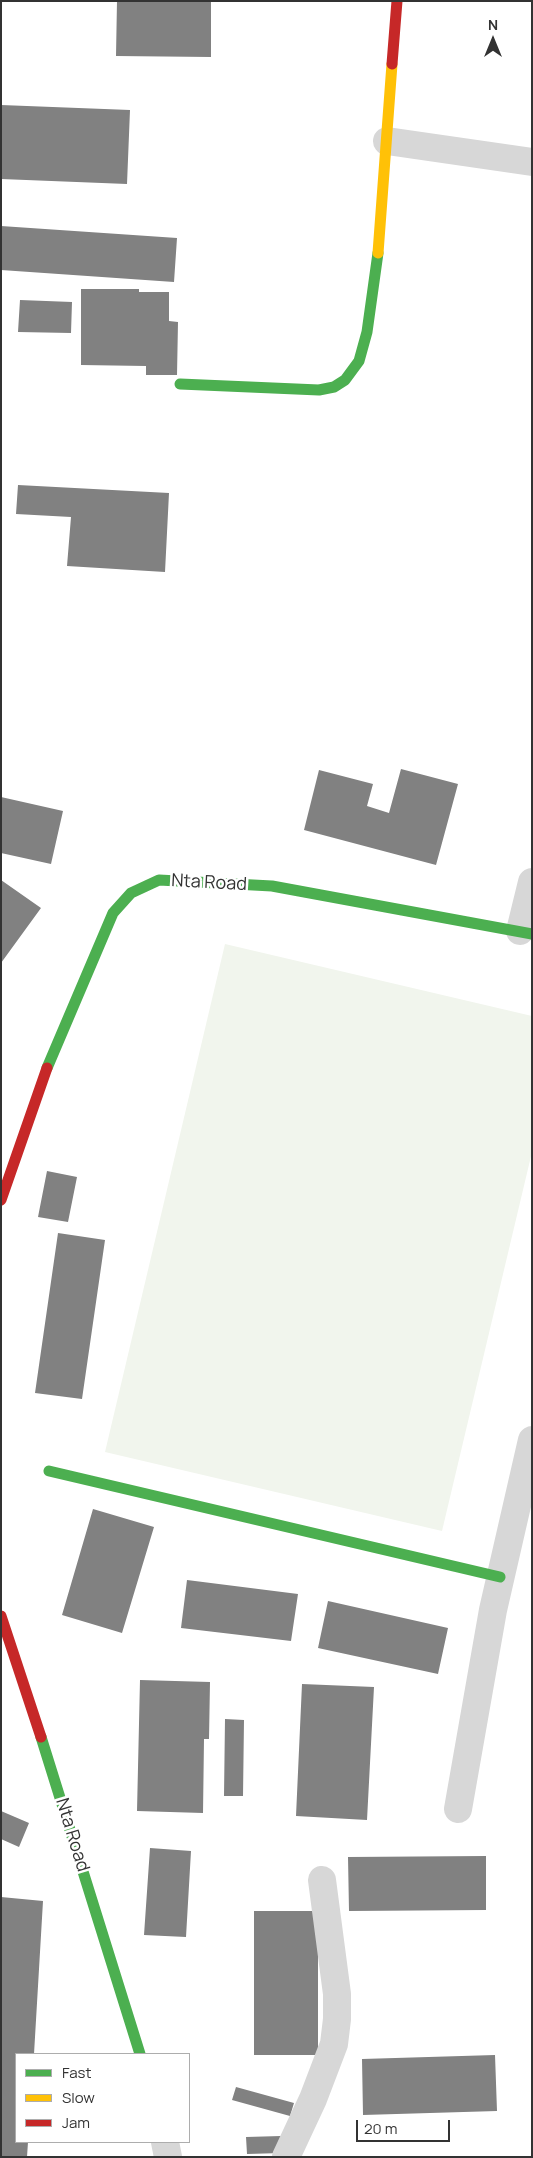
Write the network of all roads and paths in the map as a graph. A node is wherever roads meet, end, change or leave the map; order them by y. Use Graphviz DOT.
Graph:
graph roads {
  1 [pos="397,1"];
  2 [pos="387,141"];
  3 [pos="532,162"];
  4 [pos="180,384"];
  5 [pos="532,882"];
  6 [pos="526,932"];
  7 [pos="1,1200"];
  8 [pos="532,1440"];
  9 [pos="49,1471"];
  10 [pos="500,1577"];
  11 [pos="1,1616"];
  12 [pos="458,1809"];
  13 [pos="322,1880"];
  14 [pos="140,2053"];
  15 [pos="165,2143"];
  16 [pos="168,2157"];
  17 [pos="286,2157"];
  1 -- 2 [label="street"];
  2 -- 3 [label="street"];
  2 -- 4 [label="street"];
  5 -- 6 [label="street"];
  6 -- 7 [label="street, Nta Road"];
  8 -- 10 [label="street"];
  9 -- 10 [label="street"];
  10 -- 12 [label="street"];
  11 -- 14 [label="street, Nta Road"];
  13 -- 17 [label="street"];
  15 -- 16 [label="street"];
}
